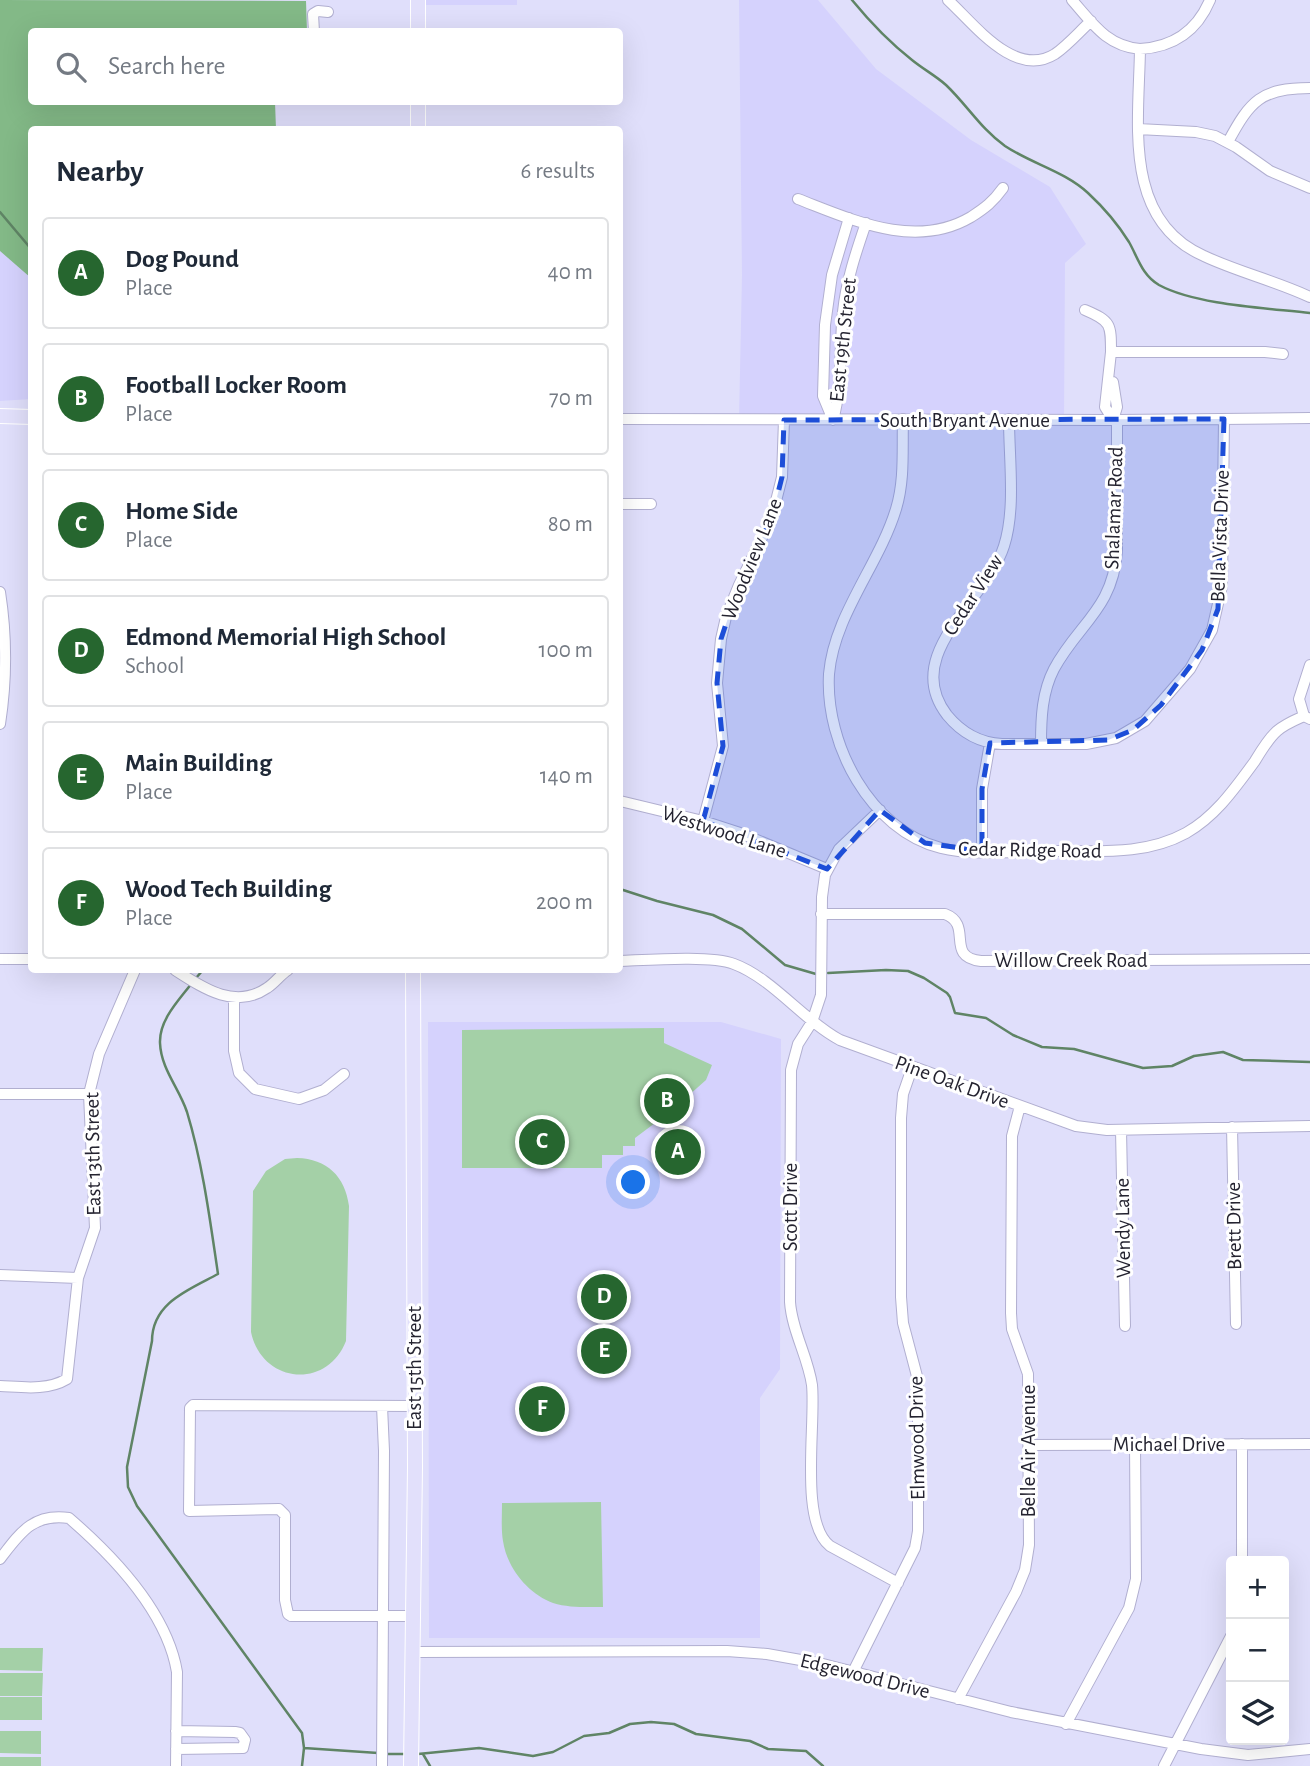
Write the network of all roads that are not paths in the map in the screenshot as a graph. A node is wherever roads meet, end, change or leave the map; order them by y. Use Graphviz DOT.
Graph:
graph roads {
  1 [pos="418,0"];
  2 [pos="948,0"];
  3 [pos="1073,0"];
  4 [pos="1210,0"];
  5 [pos="328,12"];
  6 [pos="1091,21"];
  7 [pos="314,28"];
  8 [pos="418,28"];
  9 [pos="1140,49"];
  10 [pos="1310,88"];
  11 [pos="418,105"];
  12 [pos="418,126"];
  13 [pos="1138,130"];
  14 [pos="1228,142"];
  15 [pos="1003,188"];
  16 [pos="1310,188"];
  17 [pos="798,199"];
  18 [pos="849,218"];
  19 [pos="866,223"];
  20 [pos="1310,297"];
  21 [pos="1085,310"];
  22 [pos="1111,352"];
  23 [pos="1283,355"];
  24 [pos="0,416"];
  25 [pos="28,417"];
  26 [pos="1310,418"];
  27 [pos="623,419"];
  28 [pos="903,419"];
  29 [pos="1009,419"];
  30 [pos="1224,419"];
  31 [pos="784,420"];
  32 [pos="833,420"];
  33 [pos="1114,420"];
  34 [pos="623,504"];
  35 [pos="651,504"];
  36 [pos="0,592"];
  37 [pos="1310,665"];
  38 [pos="1307,717"];
  39 [pos="0,724"];
  40 [pos="990,743"];
  41 [pos="1041,744"];
  42 [pos="623,802"];
  43 [pos="880,810"];
  44 [pos="703,821"];
  45 [pos="982,851"];
  46 [pos="827,869"];
  47 [pos="821,914"];
  48 [pos="0,959"];
  49 [pos="28,959"];
  50 [pos="1310,959"];
  51 [pos="623,961"];
  52 [pos="134,973"];
  53 [pos="180,973"];
  54 [pos="285,973"];
  55 [pos="413,973"];
  56 [pos="234,998"];
  57 [pos="812,1021"];
  58 [pos="912,1068"];
  59 [pos="344,1074"];
  60 [pos="0,1094"];
  61 [pos="89,1094"];
  62 [pos="1020,1106"];
  63 [pos="1310,1126"];
  64 [pos="1232,1127"];
  65 [pos="1121,1130"];
  66 [pos="0,1275"];
  67 [pos="78,1278"];
  68 [pos="1236,1324"];
  69 [pos="1125,1326"];
  70 [pos="0,1387"];
  71 [pos="382,1406"];
  72 [pos="415,1406"];
  73 [pos="1135,1444"];
  74 [pos="1242,1444"];
  75 [pos="1310,1444"];
  76 [pos="1029,1445"];
  77 [pos="1242,1556"];
  78 [pos="0,1559"];
  79 [pos="898,1583"];
  80 [pos="383,1615"];
  81 [pos="414,1616"];
  82 [pos="1226,1646"];
  83 [pos="413,1652"];
  84 [pos="853,1672"];
  85 [pos="958,1699"];
  86 [pos="1066,1724"];
  87 [pos="176,1731"];
  88 [pos="1176,1744"];
  89 [pos="176,1749"];
  90 [pos="1310,1749"];
  91 [pos="176,1766"];
  92 [pos="382,1766"];
  93 [pos="411,1766"];
  94 [pos="1164,1766"];
  1 -- 8 [label="main road"];
  2 -- 6 [label="street"];
  3 -- 6 [label="street"];
  4 -- 9 [label="street"];
  5 -- 7 [label="street"];
  6 -- 9 [label="street"];
  9 -- 13 [label="street"];
  10 -- 14 [label="street"];
  11 -- 12 [label="main road"];
  13 -- 14 [label="street"];
  13 -- 20 [label="street"];
  14 -- 16 [label="street"];
  15 -- 19 [label="street"];
  17 -- 18 [label="street"];
  18 -- 19 [label="street"];
  18 -- 32 [label="street, East 19th Street"];
  19 -- 32 [label="street, East 19th Street"];
  21 -- 22 [label="street, Shalamar Road"];
  22 -- 23 [label="street"];
  22 -- 33 [label="street, Shalamar Road"];
  24 -- 25 [label="main road"];
  26 -- 30 [label="street, South Bryant Avenue"];
  27 -- 31 [label="street, South Bryant Avenue"];
  28 -- 29 [label="street, South Bryant Avenue"];
  28 -- 32 [label="street, South Bryant Avenue"];
  28 -- 43 [label="street, Cedar Ridge Road"];
  29 -- 33 [label="street, South Bryant Avenue"];
  29 -- 40 [label="street, Cedar View"];
  30 -- 33 [label="street, South Bryant Avenue"];
  30 -- 41 [label="street, Bella Vista Drive"];
  31 -- 32 [label="street, South Bryant Avenue"];
  31 -- 44 [label="street, Woodview Lane"];
  33 -- 41 [label="street, Shalamar Road"];
  34 -- 35 [label="street"];
  36 -- 39 [label="street"];
  37 -- 38 [label="street"];
  38 -- 45 [label="street, Cedar Ridge Road"];
  40 -- 41 [label="street, Bella Vista Drive"];
  40 -- 45 [label="street"];
  42 -- 44 [label="street, Westwood Lane"];
  43 -- 45 [label="street, Cedar Ridge Road"];
  43 -- 46 [label="street, Scott Drive"];
  44 -- 46 [label="street, Westwood Lane"];
  46 -- 47 [label="street, Scott Drive"];
  47 -- 50 [label="street, Willow Creek Road"];
  47 -- 57 [label="street, Scott Drive"];
  48 -- 49 [label="street"];
  51 -- 57 [label="street, Pine Oak Drive"];
  52 -- 61 [label="street, East 13th Street"];
  53 -- 56 [label="street"];
  54 -- 56 [label="street"];
  55 -- 72 [label="main road, East 15th Street"];
  56 -- 59 [label="street"];
  57 -- 58 [label="street, Pine Oak Drive"];
  57 -- 79 [label="street, Scott Drive"];
  58 -- 62 [label="street, Pine Oak Drive"];
  58 -- 79 [label="street, Elmwood Drive"];
  60 -- 61 [label="street"];
  61 -- 67 [label="street, East 13th Street"];
  62 -- 65 [label="street, Pine Oak Drive"];
  62 -- 76 [label="street, Belle Air Avenue"];
  63 -- 64 [label="street, Pine Oak Drive"];
  64 -- 65 [label="street, Pine Oak Drive"];
  64 -- 68 [label="street, Brett Drive"];
  65 -- 69 [label="street, Wendy Lane"];
  66 -- 67 [label="street"];
  67 -- 70 [label="street, East 13th Street"];
  71 -- 72 [label="street"];
  71 -- 80 [label="street"];
  71 -- 80 [label="street"];
  72 -- 81 [label="main road, East 15th Street"];
  73 -- 74 [label="street, Michael Drive"];
  73 -- 76 [label="street, Michael Drive"];
  73 -- 86 [label="street"];
  74 -- 75 [label="street, Michael Drive"];
  74 -- 77 [label="street"];
  76 -- 85 [label="street, Belle Air Avenue"];
  78 -- 87 [label="street"];
  79 -- 84 [label="street, Elmwood Drive"];
  80 -- 81 [label="street"];
  80 -- 92 [label="street"];
  81 -- 83 [label="main road, East 15th Street"];
  82 -- 88 [label="street"];
  83 -- 84 [label="street, Edgewood Drive"];
  83 -- 93 [label="main road, East 15th Street"];
  84 -- 85 [label="street, Edgewood Drive"];
  85 -- 86 [label="street, Edgewood Drive"];
  86 -- 88 [label="street, Edgewood Drive"];
  87 -- 89 [label="street"];
  87 -- 89 [label="street"];
  88 -- 90 [label="street, Edgewood Drive"];
  88 -- 94 [label="street"];
  89 -- 91 [label="street"];
}
